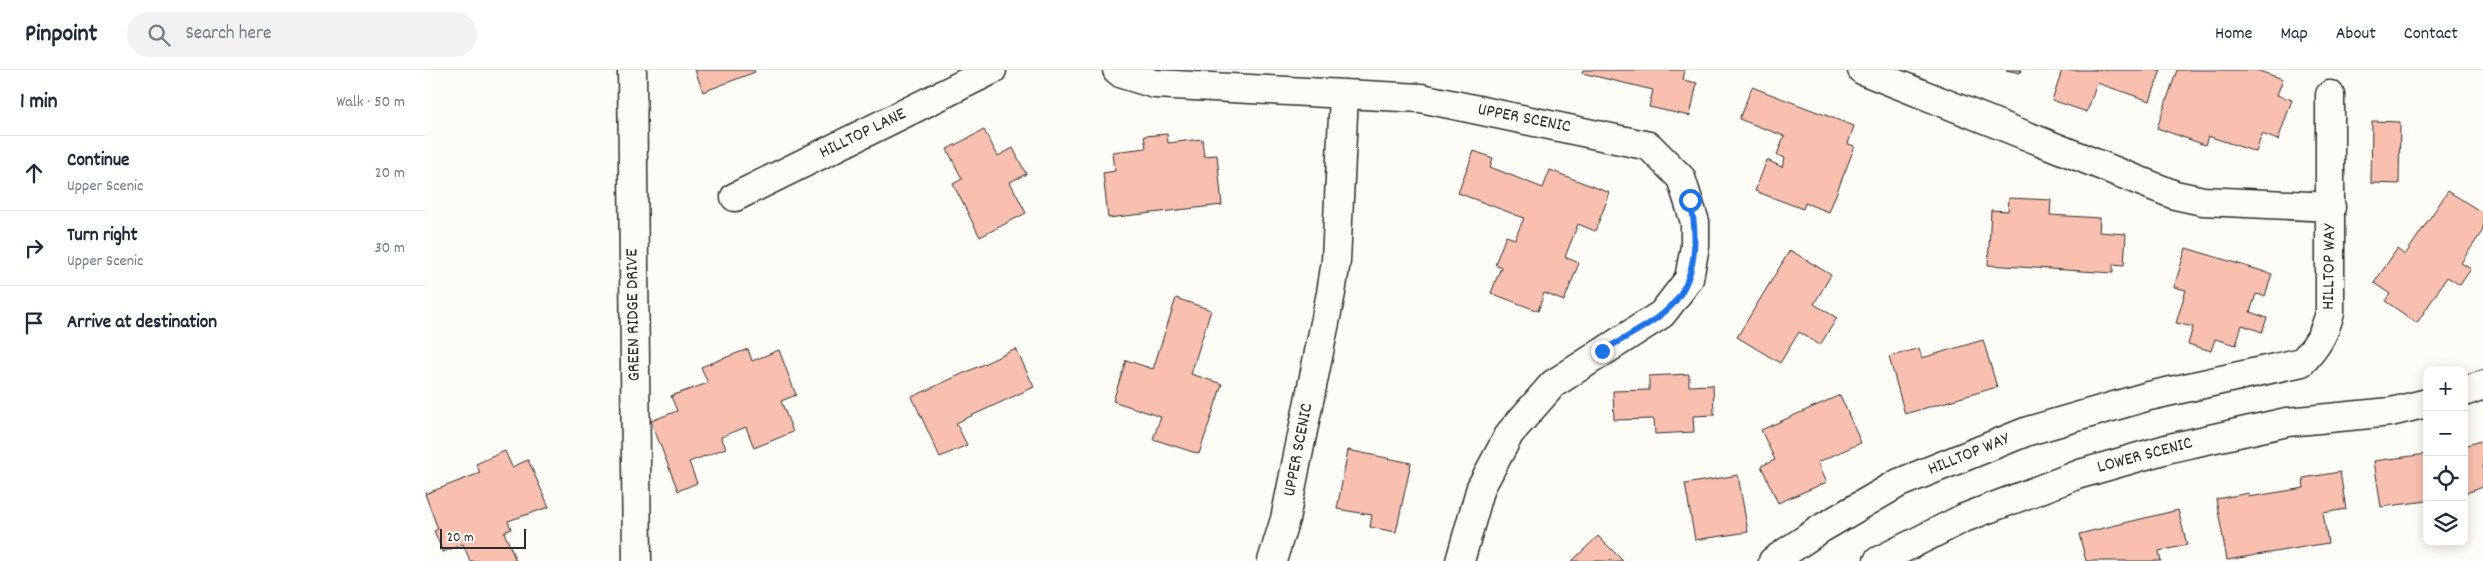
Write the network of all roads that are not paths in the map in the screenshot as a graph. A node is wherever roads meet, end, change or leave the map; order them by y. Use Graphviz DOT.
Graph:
graph roads {
  1 [pos="632,70"];
  2 [pos="992,70"];
  3 [pos="1117,70"];
  4 [pos="1862,70"];
  5 [pos="1344,96"];
  6 [pos="2330,96"];
  7 [pos="735,197"];
  8 [pos="2331,207"];
  9 [pos="2483,385"];
  10 [pos="2468,391"];
  11 [pos="2423,404"];
  12 [pos="637,561"];
  13 [pos="1272,561"];
  14 [pos="1460,561"];
  15 [pos="1773,561"];
  16 [pos="1878,561"];
  1 -- 12 [label="street, GREEN RIDGE DRIVE"];
  2 -- 7 [label="street, HILLTOP LANE"];
  3 -- 5 [label="street"];
  4 -- 8 [label="street, HILLTOP WAY"];
  5 -- 13 [label="street, UPPER SCENIC"];
  5 -- 14 [label="street, UPPER SCENIC"];
  6 -- 8 [label="street"];
  8 -- 15 [label="street, HILLTOP WAY"];
  9 -- 10 [label="street"];
  11 -- 16 [label="street, LOWER SCENIC"];
}
